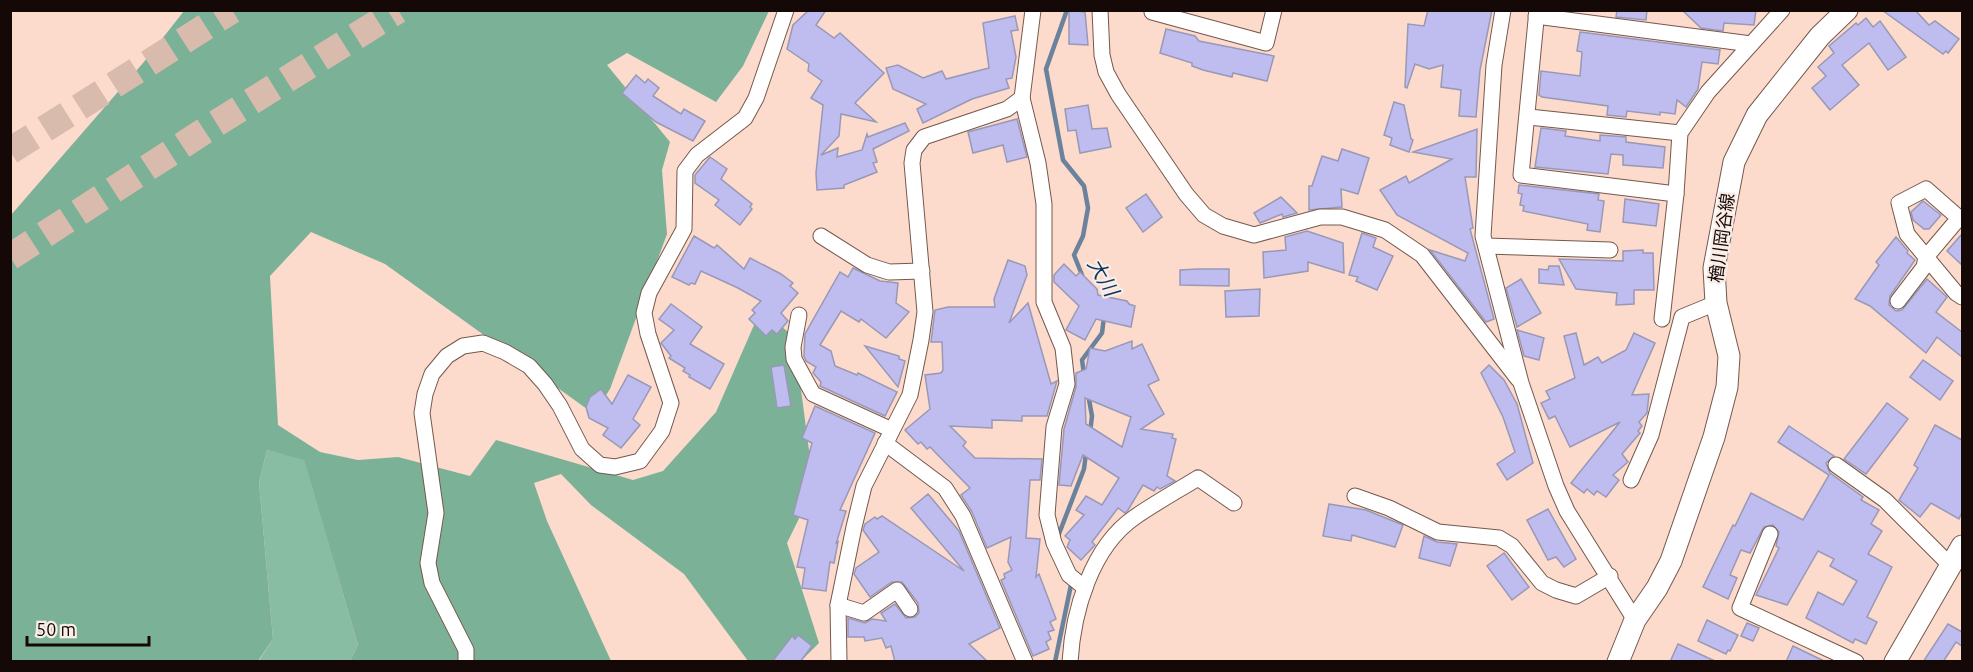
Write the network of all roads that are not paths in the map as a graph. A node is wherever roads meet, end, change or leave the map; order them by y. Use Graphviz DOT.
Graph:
graph roads {
  1 [pos="786,10"];
  2 [pos="1033,10"];
  3 [pos="1100,10"];
  4 [pos="1274,10"];
  5 [pos="1503,10"];
  6 [pos="1782,10"];
  7 [pos="1847,10"];
  8 [pos="1152,12"];
  9 [pos="1536,13"];
  10 [pos="1751,44"];
  11 [pos="1022,98"];
  12 [pos="1529,117"];
  13 [pos="1680,133"];
  14 [pos="1676,194"];
  15 [pos="1961,216"];
  16 [pos="821,236"];
  17 [pos="1486,246"];
  18 [pos="1611,250"];
  19 [pos="1926,257"];
  20 [pos="922,271"];
  21 [pos="1962,297"];
  22 [pos="1898,302"];
  23 [pos="1716,303"];
  24 [pos="799,315"];
  25 [pos="1662,319"];
  26 [pos="1521,383"];
  27 [pos="888,437"];
  28 [pos="1836,465"];
  29 [pos="1631,480"];
  30 [pos="1355,496"];
  31 [pos="1234,503"];
  32 [pos="1770,534"];
  33 [pos="1962,546"];
  34 [pos="1951,566"];
  35 [pos="1610,576"];
  36 [pos="1085,588"];
  37 [pos="838,605"];
  38 [pos="910,609"];
  39 [pos="1635,620"];
  40 [pos="466,662"];
  41 [pos="839,662"];
  42 [pos="1025,662"];
  43 [pos="1070,662"];
  44 [pos="1618,662"];
  45 [pos="1856,662"];
  46 [pos="1895,662"];
  1 -- 40 [label="street"];
  2 -- 11 [label="street"];
  3 -- 26 [label="street"];
  4 -- 8 [label="street"];
  5 -- 17 [label="street"];
  6 -- 10 [label="street"];
  7 -- 23 [label="main road, 楢川岡谷線"];
  9 -- 10 [label="street"];
  9 -- 12 [label="street"];
  10 -- 13 [label="street"];
  11 -- 20 [label="street"];
  11 -- 36 [label="street"];
  12 -- 13 [label="street"];
  12 -- 14 [label="street"];
  13 -- 14 [label="street"];
  14 -- 25 [label="street"];
  15 -- 19 [label="street"];
  15 -- 19 [label="street"];
  16 -- 20 [label="street"];
  17 -- 18 [label="street"];
  17 -- 26 [label="street"];
  19 -- 21 [label="street"];
  19 -- 22 [label="street"];
  20 -- 27 [label="street"];
  23 -- 29 [label="street"];
  23 -- 39 [label="main road, 楢川岡谷線"];
  24 -- 27 [label="street"];
  26 -- 35 [label="street"];
  27 -- 37 [label="street"];
  27 -- 42 [label="street"];
  28 -- 34 [label="street"];
  30 -- 35 [label="street"];
  31 -- 36 [label="street"];
  32 -- 45 [label="street"];
  33 -- 34 [label="main road"];
  34 -- 46 [label="main road"];
  35 -- 39 [label="street"];
  36 -- 43 [label="street"];
  37 -- 38 [label="street"];
  37 -- 41 [label="street"];
  39 -- 44 [label="main road, 楢川岡谷線"];
}
